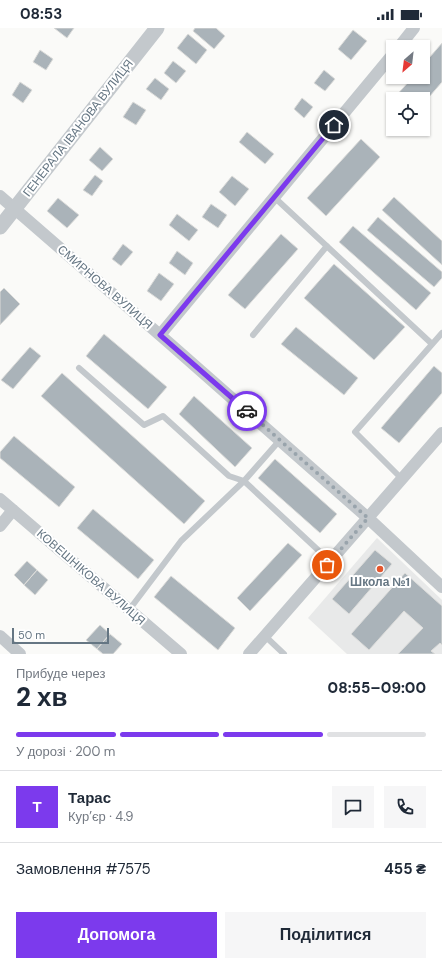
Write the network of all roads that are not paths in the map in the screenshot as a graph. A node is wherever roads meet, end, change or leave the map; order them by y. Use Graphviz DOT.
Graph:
graph roads {
  1 [pos="157,28"];
  2 [pos="414,28"];
  3 [pos="405,40"];
  4 [pos="386,62"];
  5 [pos="0,196"];
  6 [pos="274,197"];
  7 [pos="14,209"];
  8 [pos="0,227"];
  9 [pos="327,246"];
  10 [pos="442,333"];
  11 [pos="160,335"];
  12 [pos="253,335"];
  13 [pos="432,344"];
  14 [pos="79,368"];
  15 [pos="442,433"];
  16 [pos="280,440"];
  17 [pos="402,479"];
  18 [pos="244,481"];
  19 [pos="0,499"];
  20 [pos="13,510"];
  21 [pos="368,518"];
  22 [pos="0,526"];
  23 [pos="318,550"];
  24 [pos="442,587"];
  25 [pos="129,610"];
  26 [pos="0,636"];
  27 [pos="265,636"];
  28 [pos="176,652"];
  29 [pos="20,654"];
  30 [pos="249,654"];
  31 [pos="284,654"];
  1 -- 7 [label="street, ГЕНЕРАЛА ІВАНОВА ВУЛИЦЯ"];
  2 -- 3 [label="street"];
  4 -- 6 [label="street"];
  5 -- 7 [label="street, СМИРНОВА ВУЛИЦЯ"];
  6 -- 9 [label="lane"];
  6 -- 11 [label="street"];
  7 -- 8 [label="street, ГЕНЕРАЛА ІВАНОВА ВУЛИЦЯ"];
  7 -- 11 [label="street, СМИРНОВА ВУЛИЦЯ"];
  9 -- 12 [label="lane"];
  9 -- 13 [label="lane"];
  10 -- 13 [label="lane"];
  11 -- 16 [label="street, СМИРНОВА ВУЛИЦЯ"];
  13 -- 17 [label="lane"];
  14 -- 18 [label="lane"];
  15 -- 17 [label="street"];
  16 -- 18 [label="lane"];
  16 -- 21 [label="street, СМИРНОВА ВУЛИЦЯ"];
  17 -- 21 [label="street"];
  18 -- 23 [label="lane"];
  18 -- 25 [label="lane"];
  19 -- 20 [label="street, КОВЕШНІКОВА ВУЛИЦЯ"];
  20 -- 22 [label="street"];
  20 -- 25 [label="street, КОВЕШНІКОВА ВУЛИЦЯ"];
  21 -- 24 [label="street, СМИРНОВА ВУЛИЦЯ"];
  21 -- 27 [label="street"];
  25 -- 28 [label="street, КОВЕШНІКОВА ВУЛИЦЯ"];
  26 -- 29 [label="street"];
  27 -- 30 [label="street"];
  27 -- 31 [label="lane"];
}
